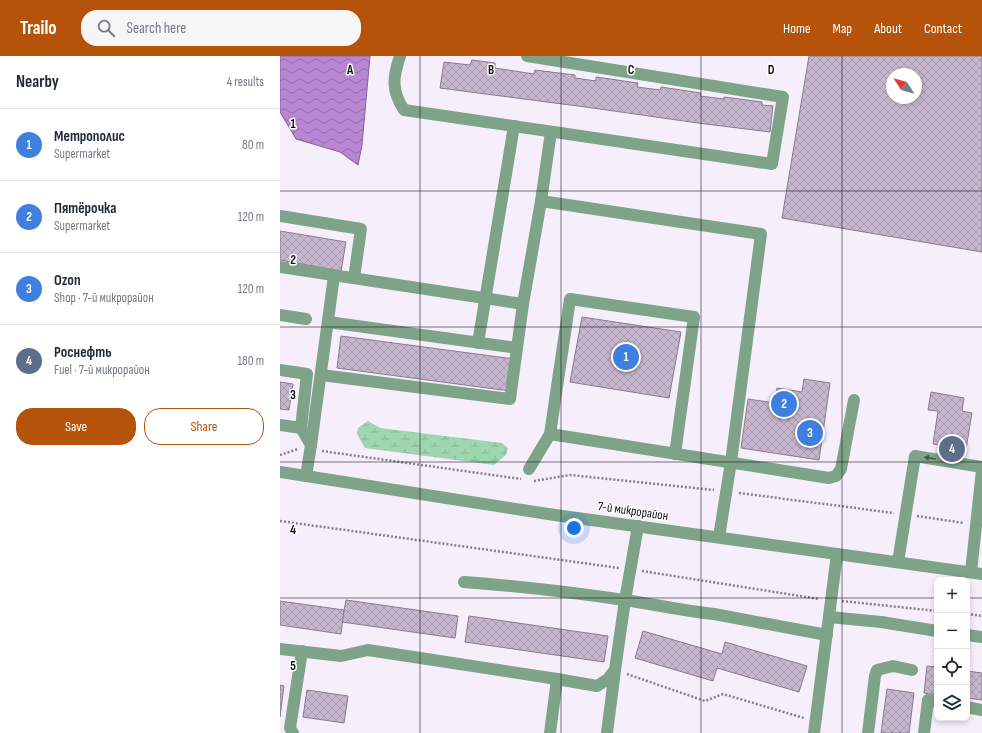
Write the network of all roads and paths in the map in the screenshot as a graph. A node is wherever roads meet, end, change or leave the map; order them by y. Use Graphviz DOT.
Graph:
graph roads {
  1 [pos="400,56"];
  2 [pos="527,56"];
  3 [pos="514,126"];
  4 [pos="552,132"];
  5 [pos="541,201"];
  6 [pos="280,216"];
  7 [pos="280,267"];
  8 [pos="334,276"];
  9 [pos="354,278"];
  10 [pos="485,298"];
  11 [pos="523,304"];
  12 [pos="280,315"];
  13 [pos="306,319"];
  14 [pos="328,322"];
  15 [pos="478,343"];
  16 [pos="517,348"];
  17 [pos="280,370"];
  18 [pos="321,375"];
  19 [pos="854,400"];
  20 [pos="280,425"];
  21 [pos="301,428"];
  22 [pos="550,434"];
  23 [pos="311,444"];
  24 [pos="676,454"];
  25 [pos="280,455"];
  26 [pos="731,462"];
  27 [pos="982,467"];
  28 [pos="982,470"];
  29 [pos="280,472"];
  30 [pos="529,474"];
  31 [pos="306,476"];
  32 [pos="521,479"];
  33 [pos="727,492"];
  34 [pos="906,514"];
  35 [pos="280,521"];
  36 [pos="976,525"];
  37 [pos="638,526"];
  38 [pos="720,538"];
  39 [pos="837,554"];
  40 [pos="898,562"];
  41 [pos="630,570"];
  42 [pos="976,573"];
  43 [pos="464,582"];
  44 [pos="625,600"];
  45 [pos="831,600"];
  46 [pos="934,611"];
  47 [pos="970,614"];
  48 [pos="982,616"];
  49 [pos="829,617"];
  50 [pos="934,631"];
  51 [pos="827,636"];
  52 [pos="970,636"];
  53 [pos="982,638"];
  54 [pos="280,649"];
  55 [pos="302,651"];
  56 [pos="615,670"];
  57 [pos="912,670"];
  58 [pos="557,679"];
  59 [pos="934,701"];
  60 [pos="970,708"];
  61 [pos="982,710"];
  62 [pos="814,727"];
  63 [pos="293,733"];
  64 [pos="550,733"];
  65 [pos="607,733"];
  66 [pos="868,733"];
  67 [pos="924,733"];
  1 -- 3 [label="street"];
  2 -- 4 [label="street"];
  3 -- 4 [label="street"];
  3 -- 10 [label="street"];
  4 -- 5 [label="street"];
  5 -- 11 [label="street"];
  5 -- 26 [label="street"];
  6 -- 9 [label="street"];
  7 -- 8 [label="street"];
  8 -- 9 [label="street"];
  8 -- 14 [label="street"];
  9 -- 10 [label="street"];
  10 -- 11 [label="street"];
  10 -- 15 [label="street"];
  11 -- 16 [label="street"];
  12 -- 13 [label="street"];
  14 -- 15 [label="street"];
  14 -- 18 [label="street"];
  15 -- 16 [label="street"];
  16 -- 18 [label="street"];
  17 -- 21 [label="street"];
  18 -- 23 [label="street"];
  19 -- 26 [label="street"];
  20 -- 21 [label="street"];
  21 -- 23 [label="street"];
  22 -- 24 [label="street"];
  22 -- 24 [label="street"];
  22 -- 30 [label="street"];
  23 -- 25 [label="path"];
  23 -- 31 [label="street"];
  23 -- 32 [label="path"];
  24 -- 26 [label="street"];
  26 -- 33 [label="street"];
  27 -- 34 [label="street, one-way"];
  28 -- 36 [label="street"];
  29 -- 31 [label="street, 7-й микрорайон"];
  30 -- 33 [label="path"];
  31 -- 37 [label="street, 7-й микрорайон"];
  33 -- 34 [label="path"];
  33 -- 38 [label="street"];
  34 -- 36 [label="path"];
  34 -- 40 [label="street"];
  35 -- 41 [label="path"];
  36 -- 42 [label="street"];
  37 -- 38 [label="street, 7-й микрорайон"];
  37 -- 41 [label="street"];
  38 -- 39 [label="street, 7-й микрорайон"];
  39 -- 40 [label="street, 7-й микрорайон"];
  39 -- 45 [label="street"];
  40 -- 42 [label="street, 7-й микрорайон"];
  41 -- 44 [label="street"];
  41 -- 45 [label="path"];
  43 -- 44 [label="street"];
  44 -- 51 [label="street"];
  44 -- 56 [label="street"];
  45 -- 46 [label="path"];
  45 -- 49 [label="street"];
  47 -- 48 [label="path"];
  49 -- 50 [label="street"];
  49 -- 51 [label="street"];
  51 -- 62 [label="street"];
  52 -- 53 [label="street"];
  54 -- 55 [label="street"];
  55 -- 58 [label="street"];
  55 -- 63 [label="street"];
  56 -- 58 [label="street"];
  56 -- 62 [label="path"];
  56 -- 65 [label="street"];
  57 -- 66 [label="street"];
  58 -- 64 [label="street"];
  59 -- 67 [label="street"];
  60 -- 61 [label="street"];
}
